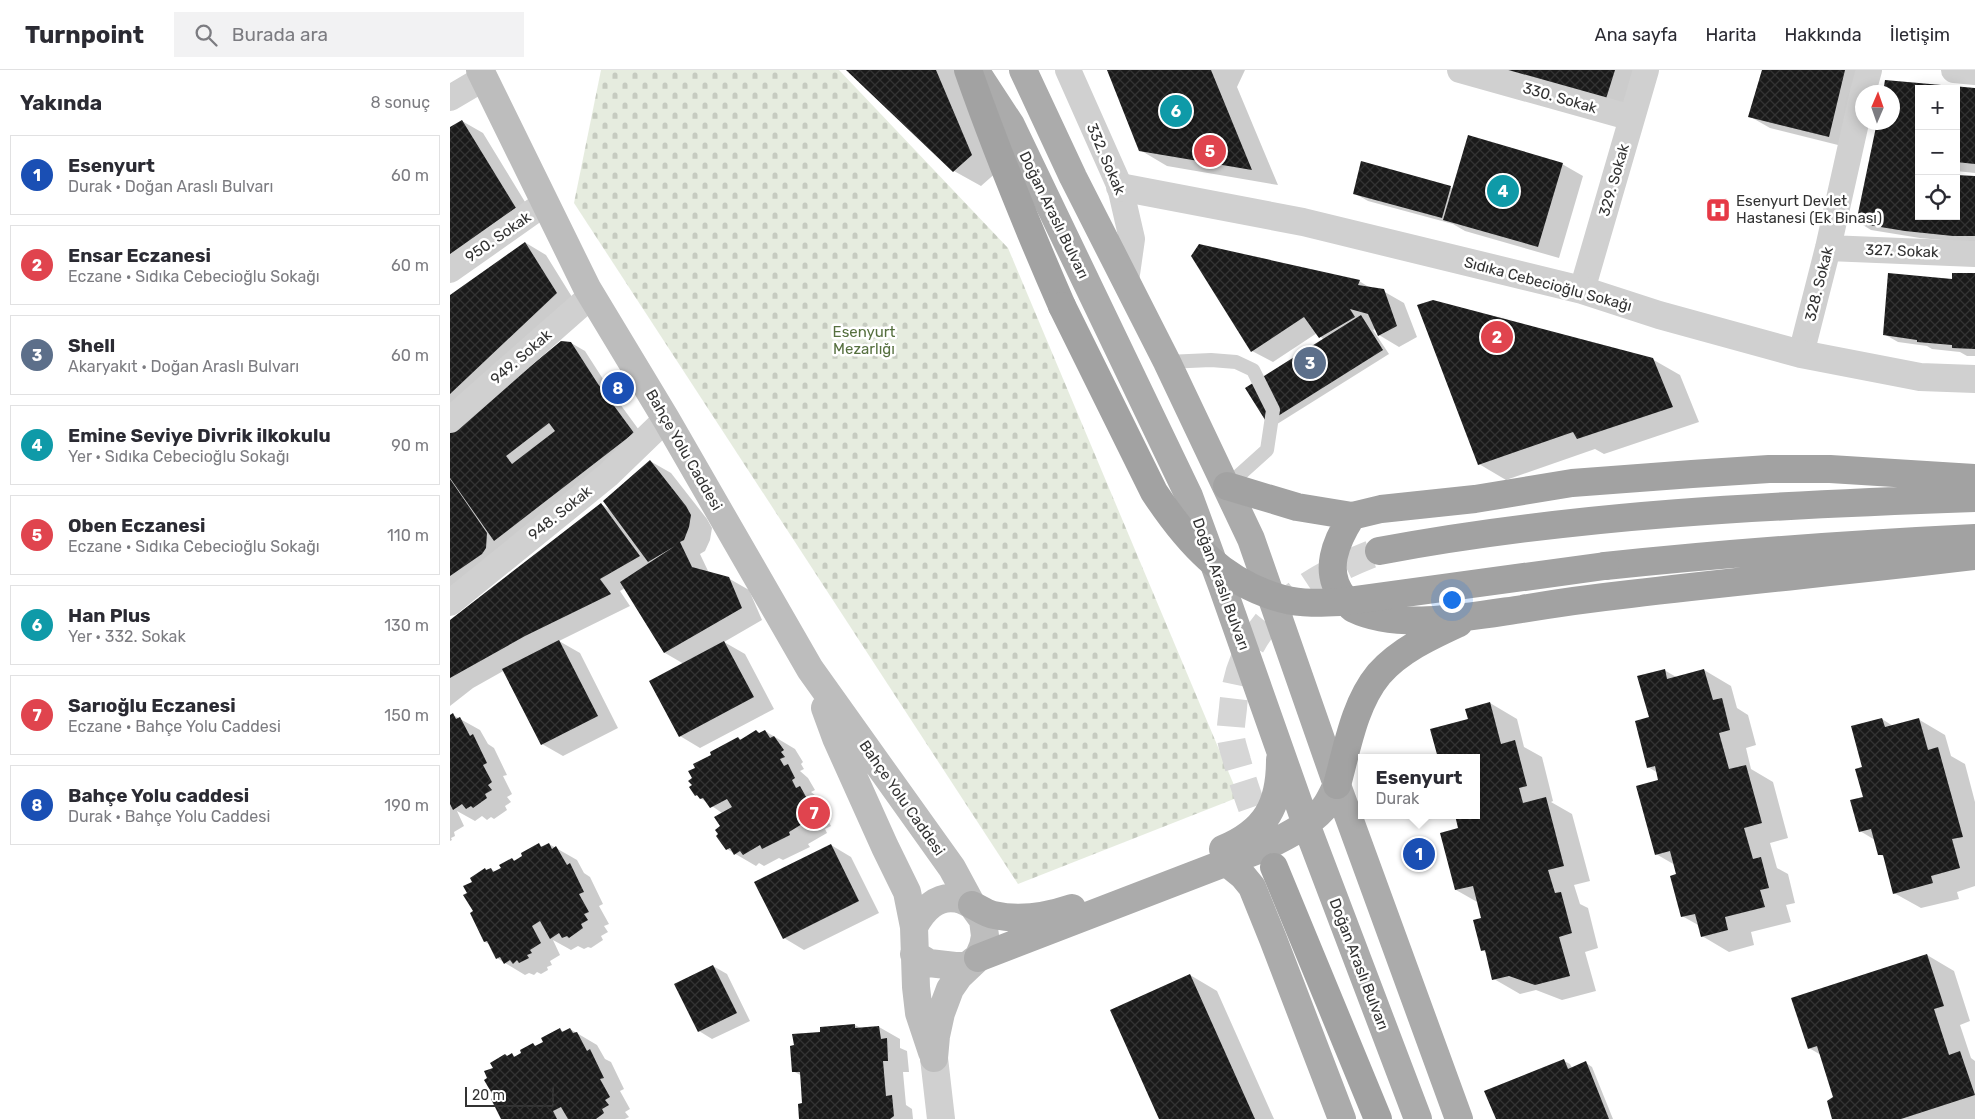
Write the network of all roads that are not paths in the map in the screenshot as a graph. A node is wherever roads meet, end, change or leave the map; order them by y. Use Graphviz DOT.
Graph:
graph roads {
  1 [pos="968,70"];
  2 [pos="975,70"];
  3 [pos="1023,70"];
  4 [pos="1068,70"];
  5 [pos="1460,70"];
  6 [pos="1646,70"];
  7 [pos="1869,70"];
  8 [pos="1954,70"];
  9 [pos="1975,72"];
  10 [pos="482,74"];
  11 [pos="1865,85"];
  12 [pos="450,98"];
  13 [pos="1632,118"];
  14 [pos="1855,129"];
  15 [pos="1120,188"];
  16 [pos="545,203"];
  17 [pos="1828,248"];
  18 [pos="1975,254"];
  19 [pos="450,270"];
  20 [pos="1126,281"];
  21 [pos="1582,290"];
  22 [pos="592,295"];
  23 [pos="1801,354"];
  24 [pos="1167,362"];
  25 [pos="1975,379"];
  26 [pos="666,419"];
  27 [pos="450,420"];
  28 [pos="1975,478"];
  29 [pos="1227,486"];
  30 [pos="1975,498"];
  31 [pos="1352,516"];
  32 [pos="1975,538"];
  33 [pos="1379,551"];
  34 [pos="1975,556"];
  35 [pos="450,603"];
  36 [pos="1472,618"];
  37 [pos="810,669"];
  38 [pos="1280,751"];
  39 [pos="1337,785"];
  40 [pos="1306,824"];
  41 [pos="1227,863"];
  42 [pos="1274,867"];
  43 [pos="972,905"];
  44 [pos="914,927"];
  45 [pos="914,954"];
  46 [pos="978,958"];
  47 [pos="934,1058"];
  48 [pos="941,1119"];
  49 [pos="1342,1119"];
  50 [pos="1378,1119"];
  51 [pos="1418,1119"];
  52 [pos="1459,1119"];
  1 -- 32 [label="highway, bridge"];
  2 -- 38 [label="main road, Doğan Araslı Bulvarı"];
  3 -- 20 [label="main road"];
  4 -- 15 [label="street, 332. Sokak"];
  5 -- 13 [label="street, 330. Sokak"];
  6 -- 13 [label="street, 329. Sokak"];
  7 -- 11 [label="street, 328. Sokak"];
  8 -- 9 [label="street"];
  10 -- 12 [label="street"];
  10 -- 16 [label="main road, Bahçe Yolu Caddesi"];
  13 -- 21 [label="street, 329. Sokak"];
  14 -- 17 [label="street, 328. Sokak"];
  15 -- 20 [label="street, 332. Sokak"];
  15 -- 21 [label="street, Sıdıka Cebecioğlu Sokağı"];
  16 -- 19 [label="street, 950. Sokak"];
  16 -- 22 [label="main road, Bahçe Yolu Caddesi"];
  17 -- 18 [label="street, 327. Sokak"];
  17 -- 23 [label="street, 328. Sokak"];
  20 -- 24 [label="main road"];
  21 -- 23 [label="street, Sıdıka Cebecioğlu Sokağı"];
  22 -- 26 [label="main road, Bahçe Yolu Caddesi"];
  22 -- 27 [label="street, 949. Sokak"];
  23 -- 25 [label="street, Sıdıka Cebecioğlu Sokağı"];
  24 -- 29 [label="main road"];
  24 -- 29 [label="lane"];
  26 -- 35 [label="street, 948. Sokak"];
  26 -- 37 [label="main road, Bahçe Yolu Caddesi"];
  28 -- 31 [label="highway"];
  29 -- 31 [label="highway"];
  29 -- 39 [label="main road"];
  30 -- 33 [label="highway"];
  31 -- 36 [label="highway"];
  34 -- 36 [label="highway"];
  36 -- 39 [label="highway"];
  37 -- 43 [label="main road, Bahçe Yolu Caddesi"];
  37 -- 44 [label="main road, Bahçe Yolu Caddesi"];
  38 -- 40 [label="main road, Doğan Araslı Bulvarı"];
  38 -- 43 [label="main road"];
  39 -- 40 [label="main road"];
  39 -- 52 [label="main road"];
  40 -- 41 [label="main road"];
  40 -- 51 [label="main road, Doğan Araslı Bulvarı"];
  41 -- 46 [label="main road"];
  41 -- 49 [label="main road"];
  42 -- 50 [label="highway"];
  43 -- 44 [label="main road"];
  43 -- 46 [label="main road, Bahçe Yolu Caddesi"];
  44 -- 45 [label="main road, Bahçe Yolu Caddesi"];
  45 -- 46 [label="main road"];
  45 -- 47 [label="main road, Bahçe Yolu Caddesi"];
  46 -- 47 [label="main road, Bahçe Yolu Caddesi"];
  47 -- 48 [label="street, Bahçe Yolu Caddesi"];
}
